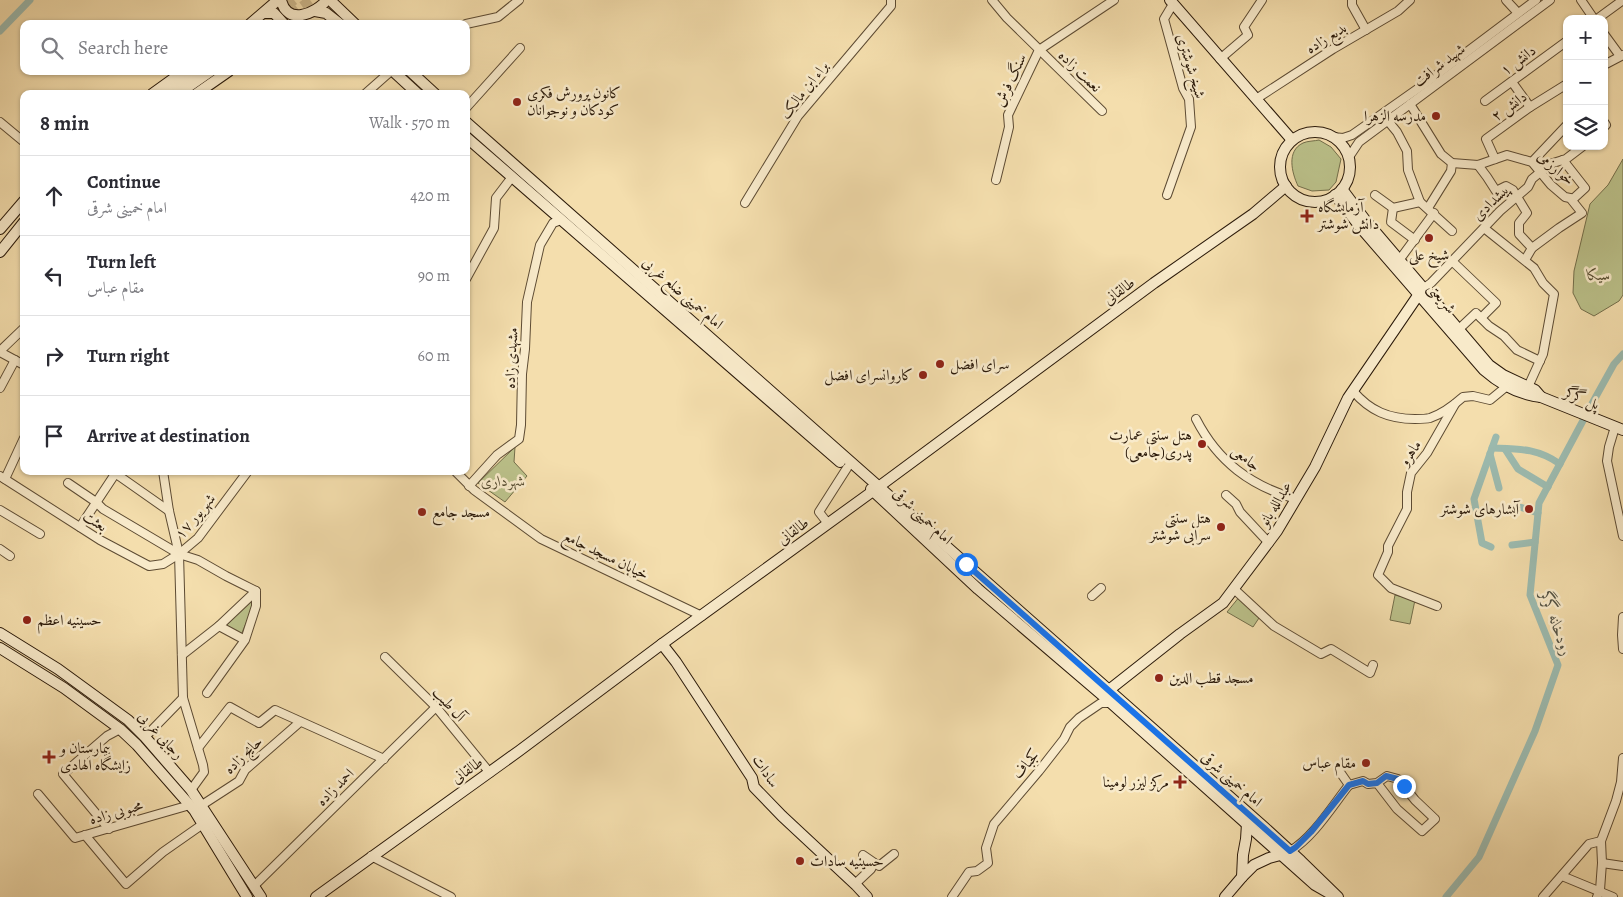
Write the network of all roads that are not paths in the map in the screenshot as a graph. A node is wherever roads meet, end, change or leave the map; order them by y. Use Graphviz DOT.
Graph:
graph roads {
  1 [pos="279,0"];
  2 [pos="327,0"];
  3 [pos="332,0"];
  4 [pos="519,0"];
  5 [pos="891,0"];
  6 [pos="992,0"];
  7 [pos="1114,0"];
  8 [pos="1262,0"];
  9 [pos="1352,0"];
  10 [pos="1410,0"];
  11 [pos="1506,0"];
  12 [pos="1536,0"];
  13 [pos="1550,0"];
  14 [pos="1581,0"];
  15 [pos="1623,0"];
  16 [pos="1171,2"];
  17 [pos="264,13"];
  18 [pos="311,13"];
  19 [pos="1518,13"];
  20 [pos="1593,15"];
  21 [pos="1602,15"];
  22 [pos="338,17"];
  23 [pos="255,20"];
  24 [pos="280,20"];
  25 [pos="301,20"];
  26 [pos="470,23"];
  27 [pos="1366,30"];
  28 [pos="1608,39"];
  29 [pos="1563,44"];
  30 [pos="520,48"];
  31 [pos="1039,50"];
  32 [pos="1622,56"];
  33 [pos="1220,59"];
  34 [pos="1608,63"];
  35 [pos="178,75"];
  36 [pos="192,75"];
  37 [pos="205,75"];
  38 [pos="223,75"];
  39 [pos="387,75"];
  40 [pos="397,75"];
  41 [pos="414,75"];
  42 [pos="1512,82"];
  43 [pos="1563,86"];
  44 [pos="158,90"];
  45 [pos="172,90"];
  46 [pos="184,90"];
  47 [pos="202,90"];
  48 [pos="370,90"];
  49 [pos="413,90"];
  50 [pos="431,90"];
  51 [pos="1256,99"];
  52 [pos="1485,101"];
  53 [pos="470,104"];
  54 [pos="1410,104"];
  55 [pos="1530,107"];
  56 [pos="1102,111"];
  57 [pos="1388,121"];
  58 [pos="0,122"];
  59 [pos="470,126"];
  60 [pos="1563,130"];
  61 [pos="1333,137"];
  62 [pos="20,139"];
  63 [pos="470,140"];
  64 [pos="1292,140"];
  65 [pos="1577,150"];
  66 [pos="1349,157"];
  67 [pos="1494,159"];
  68 [pos="1563,160"];
  69 [pos="1532,162"];
  70 [pos="1452,163"];
  71 [pos="1478,165"];
  72 [pos="1540,172"];
  73 [pos="512,177"];
  74 [pos="996,180"];
  75 [pos="1286,186"];
  76 [pos="1338,192"];
  77 [pos="1167,195"];
  78 [pos="1375,195"];
  79 [pos="1516,195"];
  80 [pos="1570,198"];
  81 [pos="745,202"];
  82 [pos="1420,202"];
  83 [pos="20,206"];
  84 [pos="1393,208"];
  85 [pos="1431,211"];
  86 [pos="565,216"];
  87 [pos="20,227"];
  88 [pos="1484,228"];
  89 [pos="0,229"];
  90 [pos="1452,231"];
  91 [pos="1415,240"];
  92 [pos="1532,248"];
  93 [pos="0,252"];
  94 [pos="1400,259"];
  95 [pos="1525,260"];
  96 [pos="1452,261"];
  97 [pos="470,272"];
  98 [pos="1422,291"];
  99 [pos="1481,318"];
  100 [pos="1459,329"];
  101 [pos="20,332"];
  102 [pos="0,352"];
  103 [pos="15,360"];
  104 [pos="1540,361"];
  105 [pos="20,363"];
  106 [pos="1507,386"];
  107 [pos="1528,387"];
  108 [pos="0,388"];
  109 [pos="1353,391"];
  110 [pos="1545,399"];
  111 [pos="1455,404"];
  112 [pos="1196,419"];
  113 [pos="1619,428"];
  114 [pos="20,445"];
  115 [pos="847,468"];
  116 [pos="112,475"];
  117 [pos="118,475"];
  118 [pos="164,475"];
  119 [pos="245,475"];
  120 [pos="459,475"];
  121 [pos="2,478"];
  122 [pos="68,483"];
  123 [pos="469,486"];
  124 [pos="876,489"];
  125 [pos="1226,496"];
  126 [pos="1296,499"];
  127 [pos="96,502"];
  128 [pos="0,510"];
  129 [pos="169,511"];
  130 [pos="826,521"];
  131 [pos="80,527"];
  132 [pos="40,534"];
  133 [pos="1623,536"];
  134 [pos="1269,543"];
  135 [pos="0,549"];
  136 [pos="180,554"];
  137 [pos="10,556"];
  138 [pos="1101,588"];
  139 [pos="1234,589"];
  140 [pos="256,591"];
  141 [pos="1092,596"];
  142 [pos="1437,606"];
  143 [pos="702,616"];
  144 [pos="1623,616"];
  145 [pos="219,626"];
  146 [pos="0,633"];
  147 [pos="245,640"];
  148 [pos="662,644"];
  149 [pos="0,648"];
  150 [pos="1623,649"];
  151 [pos="182,655"];
  152 [pos="385,657"];
  153 [pos="1373,665"];
  154 [pos="207,692"];
  155 [pos="1106,693"];
  156 [pos="183,698"];
  157 [pos="1111,703"];
  158 [pos="436,707"];
  159 [pos="128,720"];
  160 [pos="300,722"];
  161 [pos="120,729"];
  162 [pos="145,737"];
  163 [pos="198,748"];
  164 [pos="1623,758"];
  165 [pos="384,759"];
  166 [pos="1340,772"];
  167 [pos="490,773"];
  168 [pos="1622,782"];
  169 [pos="1377,783"];
  170 [pos="1349,785"];
  171 [pos="191,790"];
  172 [pos="38,794"];
  173 [pos="190,805"];
  174 [pos="202,805"];
  175 [pos="203,824"];
  176 [pos="1247,824"];
  177 [pos="109,829"];
  178 [pos="85,836"];
  179 [pos="1600,841"];
  180 [pos="1286,853"];
  181 [pos="894,854"];
  182 [pos="863,855"];
  183 [pos="371,856"];
  184 [pos="874,863"];
  185 [pos="1602,863"];
  186 [pos="1623,866"];
  187 [pos="1562,876"];
  188 [pos="1242,877"];
  189 [pos="855,884"];
  190 [pos="254,886"];
  191 [pos="1598,894"];
  192 [pos="248,897"];
  193 [pos="261,897"];
  194 [pos="316,897"];
  195 [pos="451,897"];
  196 [pos="867,897"];
  197 [pos="952,897"];
  198 [pos="1225,897"];
  199 [pos="1337,897"];
  200 [pos="1543,897"];
  201 [pos="1613,897"];
  1 -- 17 [label="main road"];
  1 -- 18 [label="main road"];
  2 -- 18 [label="main road"];
  3 -- 22 [label="main road"];
  4 -- 26 [label="street"];
  5 -- 81 [label="street, براء ابن مالک"];
  6 -- 31 [label="street, نعمت زاده"];
  7 -- 31 [label="street, سنگ فرش"];
  8 -- 33 [label="street"];
  9 -- 27 [label="street"];
  10 -- 27 [label="street, بدیع زاده"];
  11 -- 19 [label="street"];
  12 -- 19 [label="street, شهید شرافت"];
  13 -- 54 [label="street, شهید شرافت"];
  14 -- 20 [label="street"];
  15 -- 21 [label="street"];
  16 -- 33 [label="main road"];
  16 -- 77 [label="street, شیخ شوشتری"];
  17 -- 23 [label="main road"];
  17 -- 24 [label="main road"];
  18 -- 22 [label="main road"];
  18 -- 25 [label="main road"];
  19 -- 61 [label="street, شهید شرافت"];
  27 -- 51 [label="street, بدیع زاده"];
  28 -- 32 [label="street"];
  29 -- 42 [label="street, دانش ۱"];
  30 -- 53 [label="street"];
  31 -- 56 [label="street, نعمت زاده"];
  31 -- 74 [label="street, سنگ فرش"];
  32 -- 34 [label="street"];
  33 -- 51 [label="main road"];
  35 -- 44 [label="main road"];
  36 -- 45 [label="main road"];
  37 -- 46 [label="main road"];
  38 -- 47 [label="main road"];
  39 -- 48 [label="street"];
  40 -- 49 [label="main road"];
  41 -- 50 [label="main road"];
  42 -- 52 [label="street, دانش ۱"];
  42 -- 55 [label="street"];
  43 -- 55 [label="street, دانش ۲"];
  51 -- 64 [label="main road"];
  54 -- 57 [label="street, شهید شرافت"];
  54 -- 70 [label="street"];
  55 -- 67 [label="street, دانش ۲"];
  57 -- 66 [label="street, شهید شرافت"];
  57 -- 82 [label="street"];
  58 -- 62 [label="street"];
  59 -- 86 [label="main road, امام خمینی ضلع غربی"];
  60 -- 69 [label="street"];
  61 -- 64 [label="main road"];
  61 -- 66 [label="main road"];
  63 -- 73 [label="main road, امام خمینی ضلع غربی"];
  64 -- 75 [label="main road"];
  65 -- 68 [label="street, پیشدادی"];
  66 -- 76 [label="main road"];
  67 -- 69 [label="street, خوارزمی"];
  67 -- 71 [label="street, خوارزمی"];
  68 -- 72 [label="street, پیشدادی"];
  68 -- 80 [label="street"];
  69 -- 72 [label="street, خوارزمی"];
  70 -- 71 [label="street"];
  70 -- 85 [label="street"];
  71 -- 79 [label="street"];
  72 -- 79 [label="street, پیشدادی"];
  72 -- 80 [label="street, خوارزمی"];
  73 -- 86 [label="main road, امام خمینی ضلع غربی"];
  73 -- 97 [label="street"];
  75 -- 76 [label="main road"];
  75 -- 124 [label="main road, طالقانی"];
  76 -- 94 [label="main road, شریعتی"];
  76 -- 98 [label="main road, شریعتی"];
  78 -- 84 [label="street"];
  79 -- 88 [label="street, پیشدادی"];
  79 -- 92 [label="street"];
  80 -- 92 [label="street"];
  82 -- 84 [label="street"];
  82 -- 85 [label="street"];
  83 -- 89 [label="main road"];
  84 -- 91 [label="street"];
  85 -- 90 [label="street"];
  85 -- 91 [label="street"];
  86 -- 115 [label="main road, امام خمینی ضلع غربی"];
  86 -- 123 [label="street, مشهدی زاده"];
  86 -- 124 [label="main road, امام خمینی ضلع غربی"];
  87 -- 93 [label="main road"];
  88 -- 95 [label="street"];
  88 -- 96 [label="street, پیشدادی"];
  91 -- 94 [label="street"];
  92 -- 95 [label="street"];
  94 -- 98 [label="main road, شریعتی"];
  95 -- 104 [label="street"];
  96 -- 98 [label="street, پیشدادی"];
  96 -- 99 [label="street"];
  98 -- 100 [label="main road, شریعتی"];
  98 -- 106 [label="main road, شریعتی"];
  98 -- 109 [label="main road, عبدالله بانو"];
  99 -- 100 [label="street"];
  99 -- 104 [label="street"];
  100 -- 107 [label="main road, شریعتی"];
  101 -- 102 [label="street"];
  102 -- 103 [label="street"];
  103 -- 105 [label="street"];
  103 -- 108 [label="street"];
  104 -- 107 [label="street"];
  106 -- 110 [label="main road, شریعتی"];
  106 -- 111 [label="street"];
  107 -- 110 [label="main road, شریعتی"];
  109 -- 111 [label="street"];
  109 -- 126 [label="main road, عبدالله بانو"];
  110 -- 113 [label="main road, پل گرگر"];
  111 -- 142 [label="street, ماهرو"];
  112 -- 126 [label="street, جامعی"];
  113 -- 133 [label="street"];
  114 -- 121 [label="street"];
  115 -- 124 [label="main road, امام خمینی ضلع غربی"];
  115 -- 130 [label="street"];
  116 -- 127 [label="street"];
  117 -- 129 [label="street"];
  118 -- 129 [label="street"];
  119 -- 136 [label="street, ۱۷ شهریور"];
  120 -- 123 [label="street"];
  121 -- 131 [label="street, بعثت"];
  122 -- 127 [label="street"];
  123 -- 143 [label="street, خیابان مسجد جامع"];
  124 -- 143 [label="main road, طالقانی"];
  124 -- 155 [label="main road, امام خمینی شرقی"];
  125 -- 134 [label="street"];
  126 -- 134 [label="main road, عبدالله بانو"];
  127 -- 131 [label="street"];
  127 -- 136 [label="street"];
  128 -- 132 [label="street"];
  129 -- 136 [label="street"];
  131 -- 136 [label="street, بعثت"];
  134 -- 139 [label="main road, عبدالله بانو"];
  135 -- 137 [label="street"];
  136 -- 140 [label="street"];
  136 -- 151 [label="street"];
  138 -- 141 [label="street"];
  139 -- 153 [label="street"];
  139 -- 155 [label="main road, عبدالله بانو"];
  140 -- 145 [label="street"];
  140 -- 147 [label="street"];
  143 -- 148 [label="main road, طالقانی"];
  144 -- 150 [label="street"];
  145 -- 147 [label="street"];
  145 -- 151 [label="street"];
  146 -- 159 [label="main road, رجایی غربی"];
  147 -- 154 [label="street"];
  148 -- 167 [label="main road, طالقانی"];
  148 -- 189 [label="main road, سادات"];
  149 -- 161 [label="main road, رجایی غربی"];
  151 -- 156 [label="street"];
  152 -- 158 [label="street, آل طیب"];
  155 -- 157 [label="main road, امام خمینی شرقی"];
  155 -- 180 [label="main road, امام خمینی شرقی"];
  156 -- 162 [label="street"];
  156 -- 163 [label="street"];
  157 -- 176 [label="main road, امام خمینی شرقی"];
  157 -- 197 [label="street, کجباف"];
  158 -- 165 [label="street, احمد زاده"];
  158 -- 167 [label="street, آل طیب"];
  159 -- 161 [label="main road"];
  159 -- 162 [label="main road, رجایی غربی"];
  160 -- 163 [label="street"];
  160 -- 165 [label="street"];
  160 -- 174 [label="street, حایج زاده"];
  161 -- 173 [label="main road, رجایی غربی"];
  161 -- 177 [label="street"];
  162 -- 171 [label="main road, رجایی غربی"];
  163 -- 171 [label="street"];
  164 -- 168 [label="street"];
  165 -- 190 [label="street, احمد زاده"];
  166 -- 170 [label="street"];
  167 -- 183 [label="main road, طالقانی"];
  168 -- 179 [label="street"];
  169 -- 169 [label="street"];
  169 -- 170 [label="street"];
  170 -- 180 [label="street"];
  171 -- 174 [label="main road, رجایی غربی"];
  172 -- 178 [label="street, محبوبی زاده"];
  173 -- 175 [label="main road, رجایی غربی"];
  173 -- 177 [label="street, محبوبی زاده"];
  174 -- 190 [label="main road, رجایی غربی"];
  175 -- 178 [label="street"];
  175 -- 192 [label="main road, رجایی غربی"];
  176 -- 180 [label="main road, امام خمینی شرقی"];
  176 -- 188 [label="main road"];
  177 -- 178 [label="street, محبوبی زاده"];
  179 -- 185 [label="street"];
  179 -- 187 [label="street"];
  180 -- 188 [label="main road"];
  180 -- 199 [label="main road, امام خمینی شرقی"];
  181 -- 184 [label="street"];
  182 -- 184 [label="street"];
  183 -- 194 [label="main road, طالقانی"];
  183 -- 195 [label="street"];
  184 -- 189 [label="street"];
  185 -- 186 [label="street"];
  185 -- 191 [label="street"];
  187 -- 191 [label="street"];
  187 -- 200 [label="street"];
  188 -- 198 [label="main road"];
  189 -- 196 [label="main road, سادات"];
  190 -- 193 [label="main road, رجایی غربی"];
  191 -- 201 [label="street"];
}
